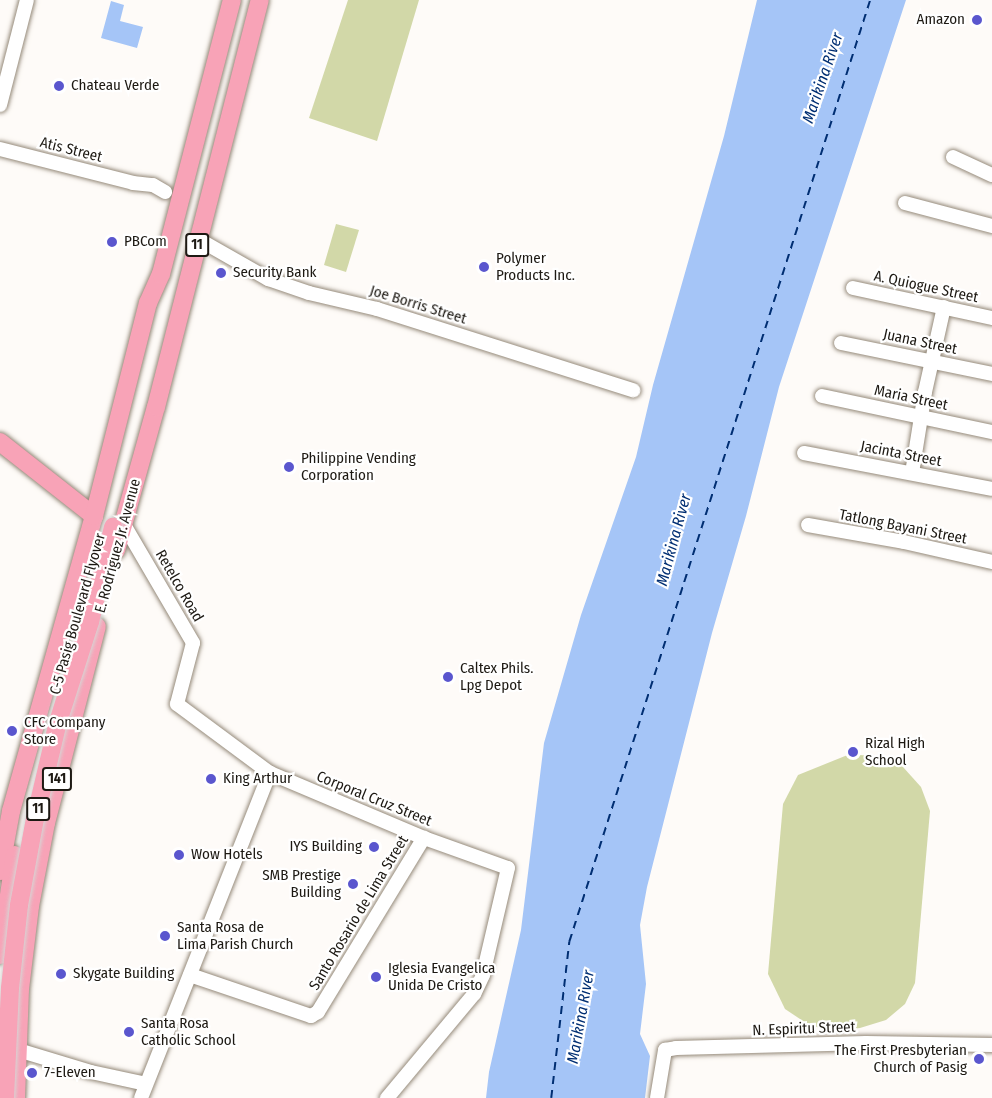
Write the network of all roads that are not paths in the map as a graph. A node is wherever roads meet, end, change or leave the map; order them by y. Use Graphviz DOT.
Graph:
graph roads {
  1 [pos="27,0"];
  2 [pos="232,0"];
  3 [pos="260,0"];
  4 [pos="0,105"];
  5 [pos="0,149"];
  6 [pos="953,157"];
  7 [pos="992,175"];
  8 [pos="173,194"];
  9 [pos="905,203"];
  10 [pos="992,226"];
  11 [pos="198,239"];
  12 [pos="854,288"];
  13 [pos="945,307"];
  14 [pos="992,318"];
  15 [pos="841,343"];
  16 [pos="932,362"];
  17 [pos="992,374"];
  18 [pos="633,390"];
  19 [pos="822,396"];
  20 [pos="923,417"];
  21 [pos="992,432"];
  22 [pos="0,442"];
  23 [pos="804,453"];
  24 [pos="912,473"];
  25 [pos="992,489"];
  26 [pos="109,522"];
  27 [pos="808,525"];
  28 [pos="992,562"];
  29 [pos="177,704"];
  30 [pos="270,773"];
  31 [pos="424,838"];
  32 [pos="0,871"];
  33 [pos="0,955"];
  34 [pos="190,975"];
  35 [pos="12,1043"];
  36 [pos="992,1045"];
  37 [pos="146,1084"];
  38 [pos="5,1098"];
  39 [pos="16,1098"];
  40 [pos="141,1098"];
  41 [pos="387,1098"];
  42 [pos="657,1098"];
  1 -- 4 [label="street"];
  2 -- 8 [label="main road, 11"];
  3 -- 11 [label="main road, 11"];
  5 -- 8 [label="street, Atis Street"];
  6 -- 7 [label="street"];
  8 -- 26 [label="main road, C-5 Pasig Boulevard Flyover / 11"];
  9 -- 10 [label="street"];
  11 -- 18 [label="street, Joe Borris Street"];
  11 -- 26 [label="main road, C-5 Pasig Boulevard Flyover / 11"];
  12 -- 13 [label="street, A. Quiogue Street"];
  13 -- 14 [label="street, A. Quiogue Street"];
  13 -- 16 [label="street"];
  15 -- 16 [label="street, Juana Street"];
  16 -- 17 [label="street, Juana Street"];
  16 -- 20 [label="street"];
  19 -- 20 [label="street, Maria Street"];
  20 -- 21 [label="street, Maria Street"];
  20 -- 24 [label="street"];
  22 -- 26 [label="main road"];
  23 -- 24 [label="street, Jacinta Street"];
  24 -- 25 [label="street, Jacinta Street"];
  26 -- 29 [label="street, Retelco Road"];
  26 -- 32 [label="main road, E. Rodriguez Jr. Avenue / 141"];
  26 -- 33 [label="main road, C-5 Pasig Boulevard Flyover / 11"];
  26 -- 35 [label="main road, E. Rodriguez Jr. Avenue / 141"];
  26 -- 38 [label="main road, C-5 Pasig Boulevard Flyover / 11, bridge"];
  27 -- 28 [label="street, Tatlong Bayani Street"];
  29 -- 30 [label="street, Corporal Cruz Street"];
  30 -- 31 [label="street, Corporal Cruz Street"];
  30 -- 34 [label="street"];
  31 -- 34 [label="street, Santo Rosario de Lima Street"];
  31 -- 41 [label="street, Corporal Cruz Street"];
  34 -- 37 [label="street"];
  35 -- 37 [label="street"];
  35 -- 39 [label="main road, E. Rodriguez Jr. Avenue / 141"];
  36 -- 42 [label="street, N. Espiritu Street"];
  37 -- 40 [label="street"];
}
